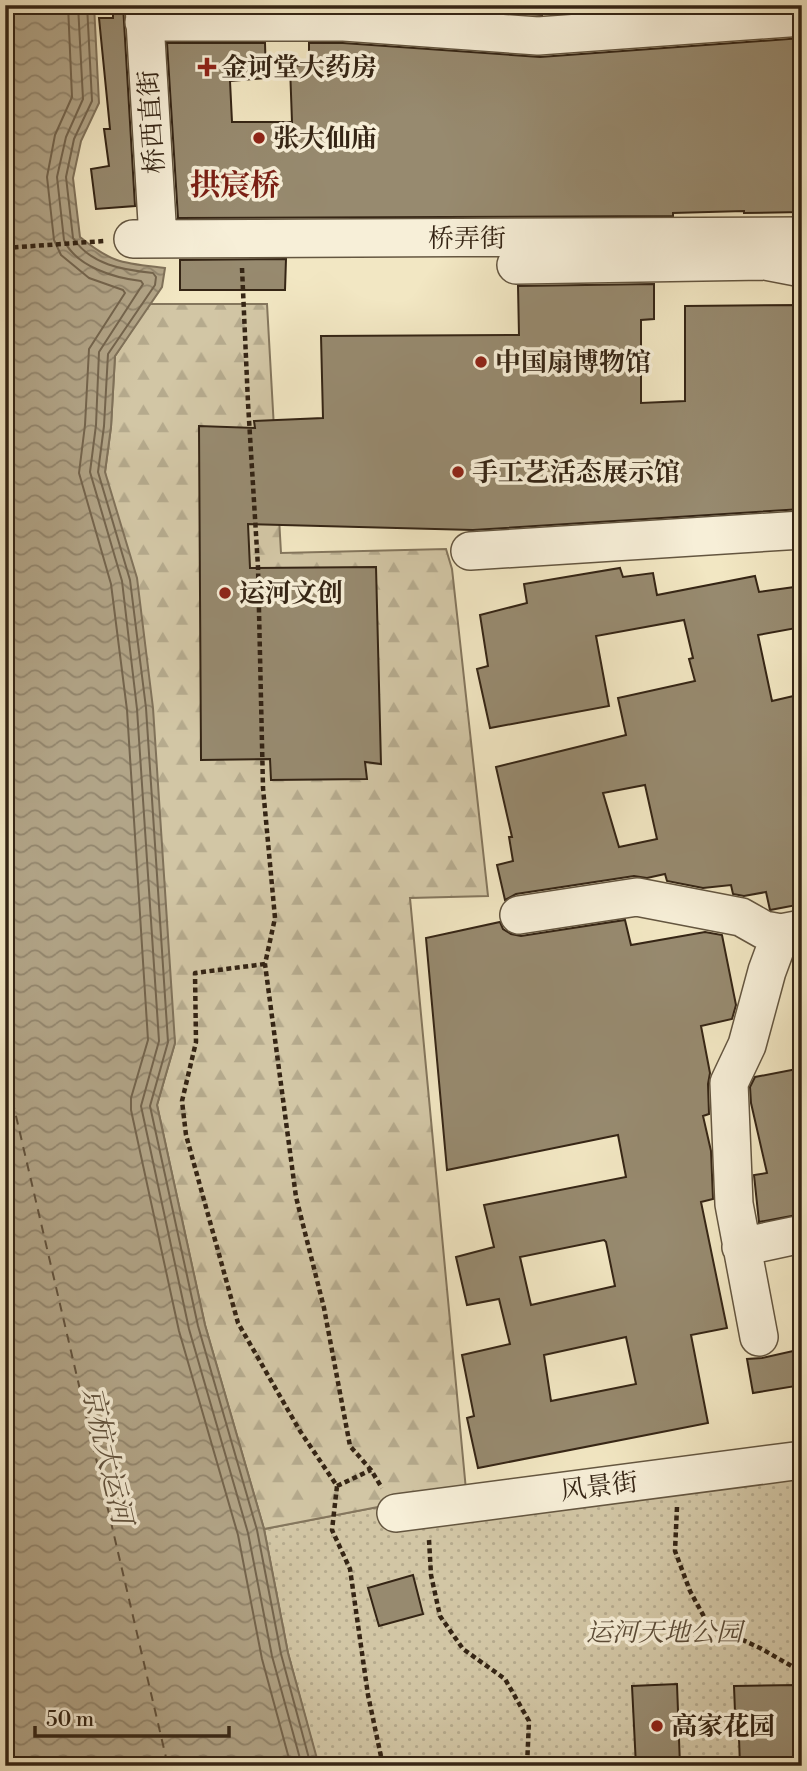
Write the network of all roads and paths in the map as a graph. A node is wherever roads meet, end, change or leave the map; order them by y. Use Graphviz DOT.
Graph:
graph roads {
  1 [pos="144,13"];
  2 [pos="802,17"];
  3 [pos="802,236"];
  4 [pos="146,239"];
  5 [pos="241,239"];
  6 [pos="5,248"];
  7 [pos="516,265"];
  8 [pos="802,268"];
  9 [pos="802,530"];
  10 [pos="470,551"];
  11 [pos="519,915"];
  12 [pos="792,931"];
  13 [pos="265,964"];
  14 [pos="802,1234"];
  15 [pos="741,1247"];
  16 [pos="760,1337"];
  17 [pos="802,1460"];
  18 [pos="371,1470"];
  19 [pos="672,1477"];
  20 [pos="337,1486"];
  21 [pos="412,1511"];
  22 [pos="802,1672"];
  23 [pos="383,1766"];
  24 [pos="527,1766"];
  1 -- 2 [label="street"];
  1 -- 4 [label="street, 桥西直街"];
  3 -- 5 [label="street, 桥弄街"];
  4 -- 5 [label="street, 桥弄街"];
  4 -- 6 [label="path"];
  5 -- 13 [label="path"];
  7 -- 8 [label="street"];
  9 -- 10 [label="street"];
  11 -- 12 [label="street"];
  12 -- 15 [label="street"];
  13 -- 18 [label="path"];
  13 -- 20 [label="path"];
  14 -- 15 [label="street"];
  15 -- 16 [label="street"];
  17 -- 19 [label="street, 风景街"];
  18 -- 20 [label="path"];
  18 -- 21 [label="path"];
  19 -- 21 [label="street, 风景街"];
  19 -- 22 [label="path"];
  20 -- 23 [label="path"];
  21 -- 24 [label="path"];
}
